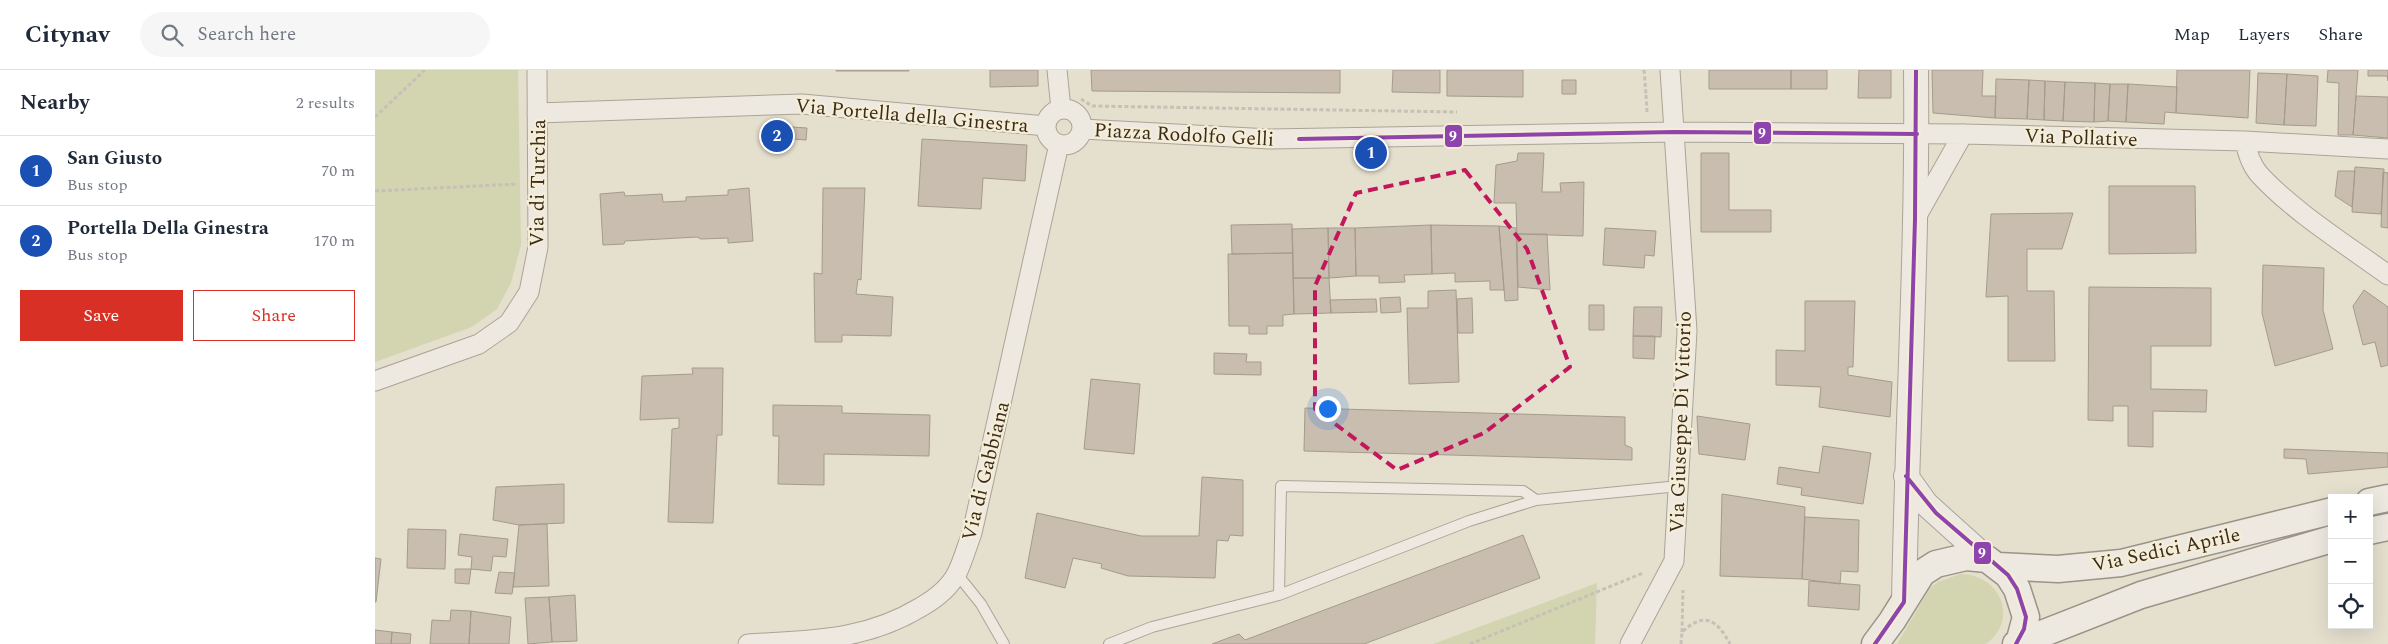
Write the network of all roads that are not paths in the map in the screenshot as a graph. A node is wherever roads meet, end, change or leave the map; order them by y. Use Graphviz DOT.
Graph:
graph roads {
  1 [pos="537,70"];
  2 [pos="1057,70"];
  3 [pos="1670,70"];
  4 [pos="1916,70"];
  5 [pos="1061,109"];
  6 [pos="537,113"];
  7 [pos="1047,126"];
  8 [pos="1082,129"];
  9 [pos="1675,132"];
  10 [pos="1917,134"];
  11 [pos="1963,134"];
  12 [pos="2245,141"];
  13 [pos="1059,144"];
  14 [pos="2388,149"];
  15 [pos="1915,219"];
  16 [pos="2388,275"];
  17 [pos="375,381"];
  18 [pos="1906,476"];
  19 [pos="1679,486"];
  20 [pos="2388,498"];
  21 [pos="1536,500"];
  22 [pos="2373,501"];
  23 [pos="2328,512"];
  24 [pos="2388,526"];
  25 [pos="2373,530"];
  26 [pos="2328,540"];
  27 [pos="1992,563"];
  28 [pos="957,574"];
  29 [pos="1279,595"];
  30 [pos="1905,602"];
  31 [pos="2017,643"];
  32 [pos="748,644"];
  33 [pos="1004,644"];
  34 [pos="1109,644"];
  35 [pos="1630,644"];
  36 [pos="1875,644"];
  1 -- 6 [label="street, Via di Turchia"];
  2 -- 5 [label="street"];
  3 -- 9 [label="street, Via Giuseppe Di Vittorio"];
  4 -- 10 [label="street"];
  5 -- 7 [label="street"];
  5 -- 8 [label="street"];
  6 -- 7 [label="street, Via Portella della Ginestra"];
  6 -- 17 [label="street, Via di Turchia"];
  7 -- 13 [label="street"];
  8 -- 9 [label="street, Piazza Rodolfo Gelli"];
  8 -- 13 [label="street"];
  9 -- 10 [label="street, Piazza Rodolfo Gelli"];
  9 -- 19 [label="street, Via Giuseppe Di Vittorio"];
  10 -- 11 [label="street, Via Pollative"];
  10 -- 15 [label="street"];
  11 -- 12 [label="street, Via Pollative"];
  11 -- 15 [label="street"];
  12 -- 14 [label="street, Via Pollative"];
  12 -- 16 [label="street"];
  13 -- 28 [label="street, Via di Gabbiana"];
  15 -- 18 [label="street"];
  18 -- 27 [label="street"];
  18 -- 30 [label="street"];
  19 -- 21 [label="lane"];
  19 -- 35 [label="street, Via Giuseppe Di Vittorio"];
  20 -- 22 [label="main road"];
  21 -- 29 [label="lane"];
  21 -- 29 [label="lane"];
  23 -- 27 [label="main road, Via Sedici Aprile"];
  24 -- 25 [label="main road"];
  26 -- 31 [label="main road, Via Sedici Aprile"];
  27 -- 30 [label="main road, Via Sedici Aprile"];
  27 -- 31 [label="main road"];
  28 -- 32 [label="street, Via di Gabbiana"];
  28 -- 33 [label="lane"];
  29 -- 34 [label="lane"];
  30 -- 36 [label="main road, Via Sedici Aprile"];
}
